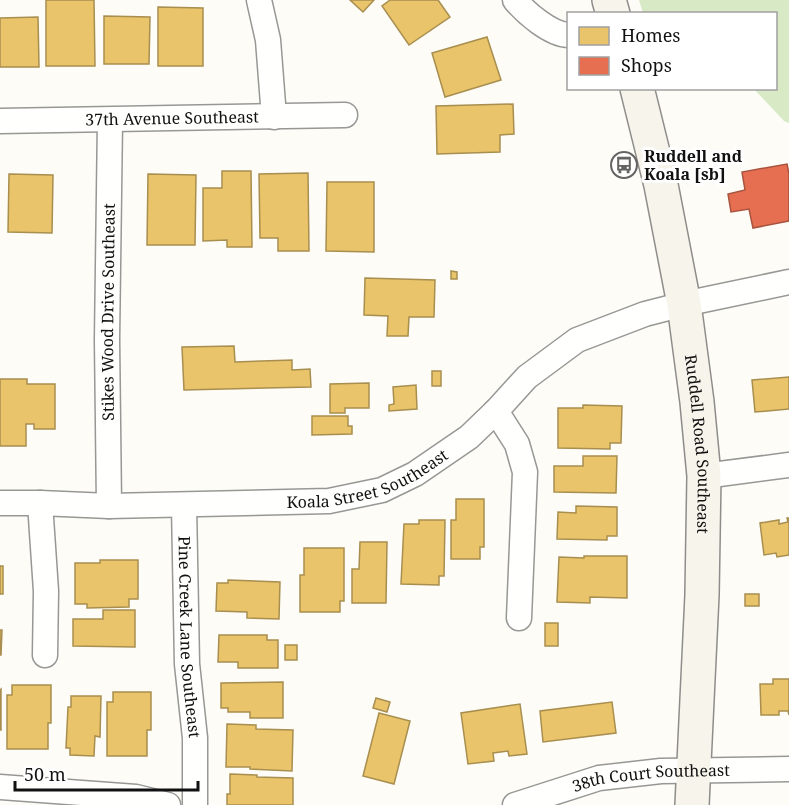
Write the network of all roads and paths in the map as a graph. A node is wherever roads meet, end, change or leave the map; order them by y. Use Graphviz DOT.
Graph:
graph roads {
  1 [pos="260,0"];
  2 [pos="515,0"];
  3 [pos="567,35"];
  4 [pos="637,90"];
  5 [pos="345,115"];
  6 [pos="274,117"];
  7 [pos="110,120"];
  8 [pos="0,122"];
  9 [pos="789,282"];
  10 [pos="684,304"];
  11 [pos="496,411"];
  12 [pos="789,465"];
  13 [pos="704,476"];
  14 [pos="0,503"];
  15 [pos="40,503"];
  16 [pos="183,505"];
  17 [pos="109,506"];
  18 [pos="519,618"];
  19 [pos="45,655"];
  20 [pos="789,769"];
  21 [pos="694,771"];
  22 [pos="0,787"];
  23 [pos="168,805"];
  24 [pos="195,805"];
  25 [pos="516,805"];
  26 [pos="692,805"];
  1 -- 6 [label="street"];
  2 -- 3 [label="street"];
  4 -- 10 [label="main road, Ruddell Road Southeast"];
  5 -- 6 [label="street, 37th Avenue Southeast"];
  6 -- 7 [label="street, 37th Avenue Southeast"];
  7 -- 8 [label="street, 37th Avenue Southeast"];
  7 -- 17 [label="street, Stikes Wood Drive Southeast"];
  9 -- 10 [label="street, Koala Street Southeast"];
  10 -- 11 [label="street, Koala Street Southeast"];
  10 -- 13 [label="main road, Ruddell Road Southeast"];
  11 -- 16 [label="street, Koala Street Southeast"];
  11 -- 18 [label="street"];
  12 -- 13 [label="street"];
  13 -- 21 [label="main road, Ruddell Road Southeast"];
  14 -- 15 [label="street, Koala Street Southeast"];
  15 -- 17 [label="street, Koala Street Southeast"];
  15 -- 19 [label="street"];
  16 -- 17 [label="street, Koala Street Southeast"];
  16 -- 24 [label="street, Pine Creek Lane Southeast"];
  20 -- 21 [label="street, 38th Court Southeast"];
  21 -- 25 [label="street, 38th Court Southeast"];
  21 -- 26 [label="main road, Ruddell Road Southeast"];
  22 -- 23 [label="street"];
}
